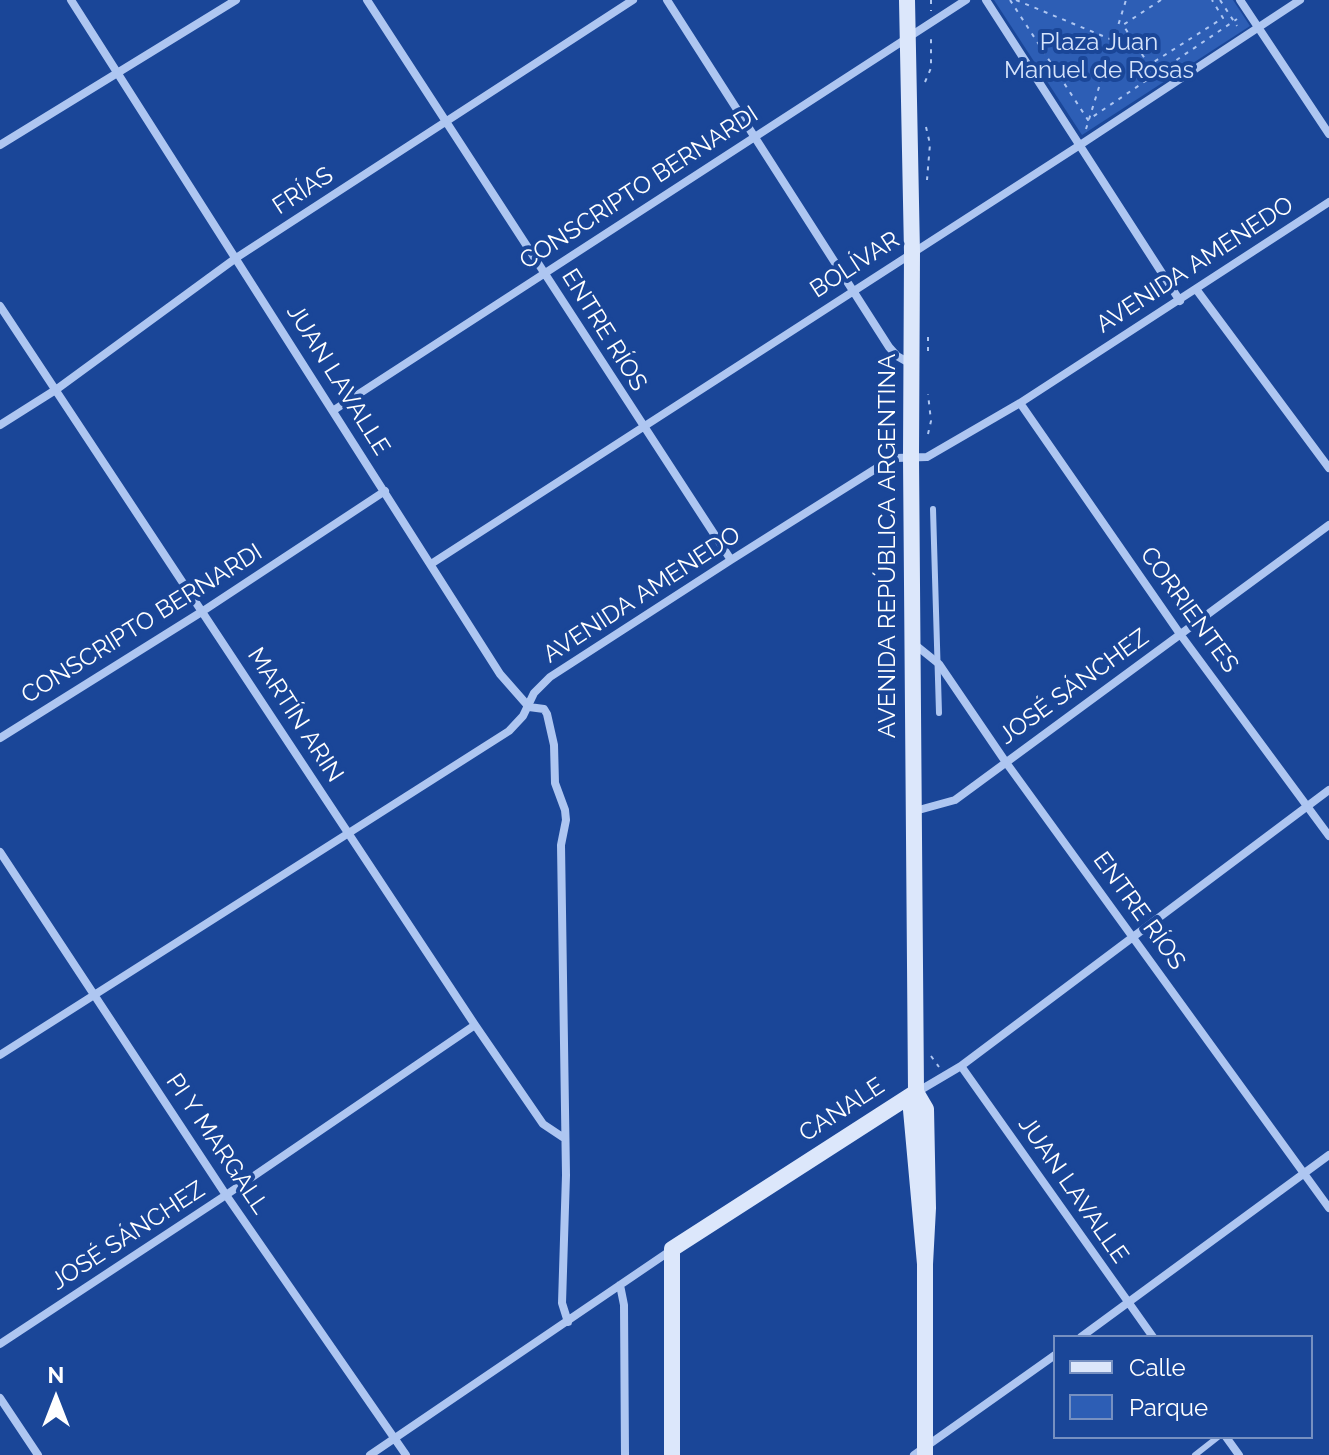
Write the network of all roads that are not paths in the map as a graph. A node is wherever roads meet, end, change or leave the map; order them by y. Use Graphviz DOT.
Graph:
graph roads {
  1 [pos="71,0"];
  2 [pos="236,0"];
  3 [pos="367,0"];
  4 [pos="633,0"];
  5 [pos="667,0"];
  6 [pos="907,0"];
  7 [pos="966,0"];
  8 [pos="986,0"];
  9 [pos="1240,0"];
  10 [pos="1300,0"];
  11 [pos="1257,27"];
  12 [pos="907,37"];
  13 [pos="117,73"];
  14 [pos="446,122"];
  15 [pos="1329,134"];
  16 [pos="756,137"];
  17 [pos="0,145"];
  18 [pos="1080,145"];
  19 [pos="1329,202"];
  20 [pos="912,252"];
  21 [pos="236,258"];
  22 [pos="544,272"];
  23 [pos="1196,289"];
  24 [pos="853,290"];
  25 [pos="1180,301"];
  26 [pos="0,306"];
  27 [pos="911,365"];
  28 [pos="57,389"];
  29 [pos="1020,403"];
  30 [pos="334,410"];
  31 [pos="0,425"];
  32 [pos="642,428"];
  33 [pos="911,457"];
  34 [pos="1329,468"];
  35 [pos="385,491"];
  36 [pos="933,509"];
  37 [pos="1329,525"];
  38 [pos="731,560"];
  39 [pos="431,564"];
  40 [pos="203,611"];
  41 [pos="1180,634"];
  42 [pos="912,642"];
  43 [pos="937,663"];
  44 [pos="529,707"];
  45 [pos="939,713"];
  46 [pos="0,738"];
  47 [pos="1005,761"];
  48 [pos="1329,790"];
  49 [pos="1307,806"];
  50 [pos="914,811"];
  51 [pos="349,832"];
  52 [pos="1329,836"];
  53 [pos="0,852"];
  54 [pos="1134,936"];
  55 [pos="95,995"];
  56 [pos="475,1025"];
  57 [pos="0,1055"];
  58 [pos="961,1066"];
  59 [pos="916,1092"];
  60 [pos="564,1138"];
  61 [pos="1329,1155"];
  62 [pos="1303,1173"];
  63 [pos="226,1195"];
  64 [pos="1329,1208"];
  65 [pos="672,1249"];
  66 [pos="620,1285"];
  67 [pos="1128,1303"];
  68 [pos="568,1322"];
  69 [pos="1084,1335"];
  70 [pos="1152,1335"];
  71 [pos="0,1344"];
  72 [pos="1053,1356"];
  73 [pos="0,1398"];
  74 [pos="394,1438"];
  75 [pos="1215,1439"];
  76 [pos="924,1453"];
  77 [pos="38,1455"];
  78 [pos="370,1455"];
  79 [pos="406,1455"];
  80 [pos="625,1455"];
  81 [pos="672,1455"];
  82 [pos="1195,1455"];
  1 -- 13 [label="street, JUAN LAVALLE"];
  2 -- 13 [label="street"];
  3 -- 14 [label="street, ENTRE RÍOS"];
  4 -- 14 [label="street, FRÍAS"];
  5 -- 16 [label="street"];
  6 -- 12 [label="main road, AVENIDA REPÚBLICA ARGENTINA"];
  7 -- 12 [label="street, CONSCRIPTO BERNARDI"];
  8 -- 18 [label="street"];
  9 -- 11 [label="street"];
  10 -- 11 [label="street, BOLÍVAR"];
  11 -- 15 [label="street"];
  11 -- 18 [label="street, BOLÍVAR"];
  12 -- 16 [label="street, CONSCRIPTO BERNARDI"];
  12 -- 20 [label="main road, AVENIDA REPÚBLICA ARGENTINA"];
  13 -- 17 [label="street"];
  13 -- 21 [label="street, JUAN LAVALLE"];
  14 -- 21 [label="street, FRÍAS"];
  14 -- 22 [label="street, ENTRE RÍOS"];
  16 -- 22 [label="street, CONSCRIPTO BERNARDI"];
  16 -- 24 [label="street"];
  18 -- 20 [label="street, BOLÍVAR"];
  18 -- 25 [label="street"];
  19 -- 23 [label="street, AVENIDA AMENEDO"];
  20 -- 24 [label="street, BOLÍVAR"];
  20 -- 27 [label="main road, AVENIDA REPÚBLICA ARGENTINA"];
  21 -- 28 [label="street, FRÍAS"];
  21 -- 30 [label="street, JUAN LAVALLE"];
  22 -- 30 [label="street, CONSCRIPTO BERNARDI"];
  22 -- 32 [label="street, ENTRE RÍOS"];
  23 -- 25 [label="street, AVENIDA AMENEDO"];
  23 -- 34 [label="street"];
  24 -- 27 [label="street"];
  24 -- 32 [label="street, BOLÍVAR"];
  25 -- 29 [label="street, AVENIDA AMENEDO"];
  26 -- 28 [label="street, MARTÍN ARIN"];
  27 -- 33 [label="main road, AVENIDA REPÚBLICA ARGENTINA"];
  28 -- 31 [label="street, FRÍAS"];
  28 -- 40 [label="street, MARTÍN ARIN"];
  29 -- 33 [label="street, AVENIDA AMENEDO"];
  29 -- 41 [label="street, CORRIENTES"];
  30 -- 35 [label="street, JUAN LAVALLE"];
  32 -- 38 [label="street, ENTRE RÍOS"];
  32 -- 39 [label="street, BOLÍVAR"];
  33 -- 38 [label="street, AVENIDA AMENEDO"];
  33 -- 42 [label="main road, AVENIDA REPÚBLICA ARGENTINA"];
  35 -- 39 [label="street, JUAN LAVALLE"];
  35 -- 40 [label="street, CONSCRIPTO BERNARDI"];
  36 -- 43 [label="lane"];
  37 -- 41 [label="street, JOSÉ SÁNCHEZ"];
  38 -- 44 [label="street, AVENIDA AMENEDO"];
  39 -- 44 [label="street, JUAN LAVALLE"];
  40 -- 46 [label="street, CONSCRIPTO BERNARDI"];
  40 -- 51 [label="street, MARTÍN ARIN"];
  41 -- 47 [label="street, JOSÉ SÁNCHEZ"];
  41 -- 49 [label="street, CORRIENTES"];
  42 -- 43 [label="street, ENTRE RÍOS"];
  42 -- 50 [label="main road, AVENIDA REPÚBLICA ARGENTINA"];
  43 -- 45 [label="lane"];
  43 -- 47 [label="street, ENTRE RÍOS"];
  44 -- 51 [label="street, AVENIDA AMENEDO"];
  44 -- 60 [label="street, JUAN LAVALLE"];
  47 -- 50 [label="street, JOSÉ SÁNCHEZ"];
  47 -- 54 [label="street, ENTRE RÍOS"];
  48 -- 49 [label="street, CANALE"];
  49 -- 52 [label="street, CORRIENTES"];
  49 -- 54 [label="street, CANALE"];
  50 -- 59 [label="main road, AVENIDA REPÚBLICA ARGENTINA"];
  51 -- 55 [label="street, AVENIDA AMENEDO"];
  51 -- 56 [label="street, MARTÍN ARIN"];
  53 -- 55 [label="street, PI Y MARGALL"];
  54 -- 58 [label="street, CANALE"];
  54 -- 62 [label="street, ENTRE RÍOS"];
  55 -- 57 [label="street, AVENIDA AMENEDO"];
  55 -- 63 [label="street, PI Y MARGALL"];
  56 -- 60 [label="street, MARTÍN ARIN"];
  56 -- 63 [label="street, JOSÉ SÁNCHEZ"];
  58 -- 59 [label="street, CANALE"];
  58 -- 67 [label="street, JUAN LAVALLE"];
  59 -- 65 [label="main road, CANALE"];
  59 -- 76 [label="main road, AVENIDA REPÚBLICA ARGENTINA"];
  60 -- 68 [label="street"];
  61 -- 62 [label="street"];
  62 -- 64 [label="street, ENTRE RÍOS"];
  62 -- 67 [label="street"];
  63 -- 71 [label="street, JOSÉ SÁNCHEZ"];
  63 -- 74 [label="street, PI Y MARGALL"];
  65 -- 66 [label="street, CANALE"];
  65 -- 81 [label="main road"];
  66 -- 68 [label="street, CANALE"];
  66 -- 80 [label="street"];
  67 -- 69 [label="street"];
  67 -- 70 [label="street, JUAN LAVALLE"];
  68 -- 74 [label="street, CANALE"];
  72 -- 76 [label="street"];
  73 -- 77 [label="street"];
  74 -- 78 [label="street, CANALE"];
  74 -- 79 [label="street, PI Y MARGALL"];
  75 -- 82 [label="lane"];
}
